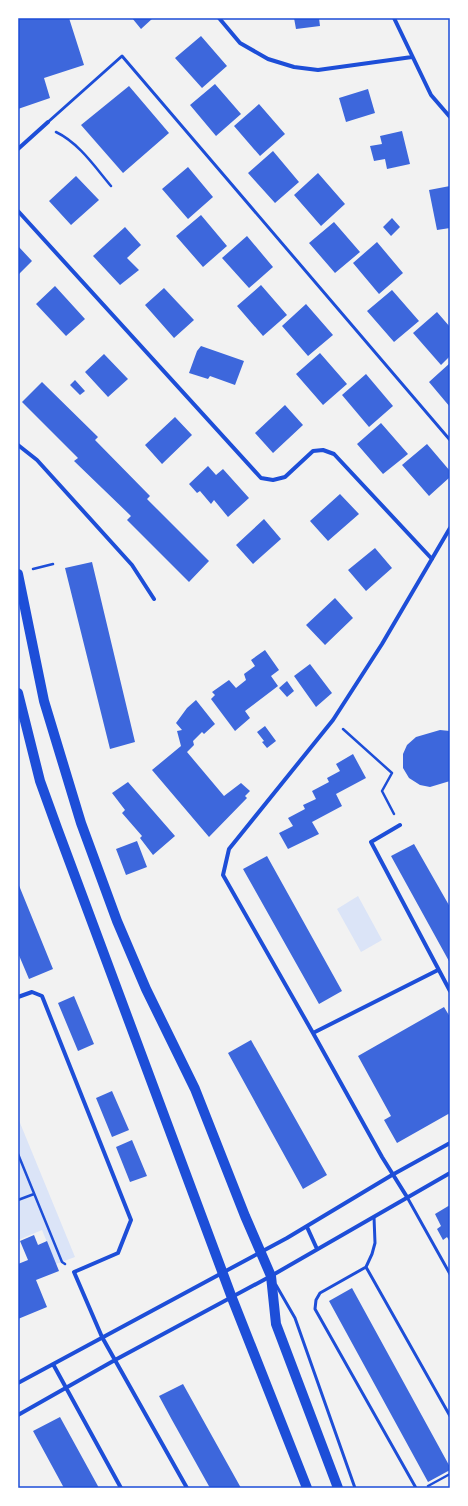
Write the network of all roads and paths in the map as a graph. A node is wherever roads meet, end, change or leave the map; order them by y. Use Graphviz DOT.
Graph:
graph roads {
  1 [pos="220,18"];
  2 [pos="394,18"];
  3 [pos="412,57"];
  4 [pos="450,117"];
  5 [pos="48,122"];
  6 [pos="42,126"];
  7 [pos="18,149"];
  8 [pos="111,186"];
  9 [pos="18,211"];
  10 [pos="450,440"];
  11 [pos="18,445"];
  12 [pos="450,528"];
  13 [pos="432,559"];
  14 [pos="53,564"];
  15 [pos="28,570"];
  16 [pos="18,574"];
  17 [pos="154,599"];
  18 [pos="18,693"];
  19 [pos="333,720"];
  20 [pos="400,825"];
  21 [pos="438,970"];
  22 [pos="450,992"];
  23 [pos="18,998"];
  24 [pos="313,1033"];
  25 [pos="450,1143"];
  26 [pos="18,1154"];
  27 [pos="450,1173"];
  28 [pos="392,1175"];
  29 [pos="34,1194"];
  30 [pos="407,1197"];
  31 [pos="18,1200"];
  32 [pos="374,1217"];
  33 [pos="307,1227"];
  34 [pos="317,1248"];
  35 [pos="261,1252"];
  36 [pos="366,1267"];
  37 [pos="74,1272"];
  38 [pos="223,1273"];
  39 [pos="450,1274"];
  40 [pos="271,1276"];
  41 [pos="232,1298"];
  42 [pos="102,1337"];
  43 [pos="115,1360"];
  44 [pos="53,1364"];
  45 [pos="18,1383"];
  46 [pos="66,1388"];
  47 [pos="18,1415"];
  48 [pos="450,1416"];
  49 [pos="450,1474"];
  50 [pos="121,1488"];
  51 [pos="187,1488"];
  52 [pos="307,1488"];
  53 [pos="338,1488"];
  54 [pos="355,1488"];
  55 [pos="416,1488"];
  56 [pos="424,1488"];
  1 -- 3 [label="street"];
  2 -- 3 [label="street"];
  3 -- 4 [label="street"];
  5 -- 6 [label="street"];
  5 -- 10 [label="lane"];
  6 -- 7 [label="street"];
  6 -- 8 [label="path"];
  9 -- 13 [label="street"];
  11 -- 17 [label="street"];
  12 -- 13 [label="street"];
  13 -- 19 [label="street"];
  14 -- 15 [label="path"];
  16 -- 35 [label="main road"];
  18 -- 38 [label="main road"];
  19 -- 20 [label="path"];
  19 -- 24 [label="street"];
  20 -- 21 [label="street"];
  21 -- 22 [label="street"];
  21 -- 24 [label="street"];
  23 -- 37 [label="street"];
  24 -- 28 [label="street"];
  25 -- 28 [label="street"];
  26 -- 29 [label="path"];
  27 -- 30 [label="street"];
  28 -- 30 [label="street"];
  28 -- 33 [label="street"];
  29 -- 31 [label="path"];
  29 -- 37 [label="path"];
  30 -- 32 [label="street"];
  30 -- 39 [label="lane"];
  32 -- 34 [label="street"];
  32 -- 36 [label="lane"];
  33 -- 34 [label="street"];
  33 -- 35 [label="street"];
  34 -- 40 [label="street"];
  35 -- 38 [label="street"];
  35 -- 40 [label="main road"];
  36 -- 48 [label="lane"];
  36 -- 55 [label="lane"];
  37 -- 42 [label="street"];
  38 -- 41 [label="main road"];
  38 -- 42 [label="street"];
  40 -- 41 [label="street"];
  40 -- 53 [label="main road"];
  40 -- 54 [label="lane"];
  41 -- 43 [label="street"];
  41 -- 52 [label="main road"];
  42 -- 43 [label="street"];
  42 -- 44 [label="street"];
  43 -- 46 [label="street"];
  43 -- 51 [label="street"];
  44 -- 45 [label="street"];
  44 -- 46 [label="street"];
  46 -- 47 [label="street"];
  46 -- 50 [label="street"];
  49 -- 56 [label="path"];
}
